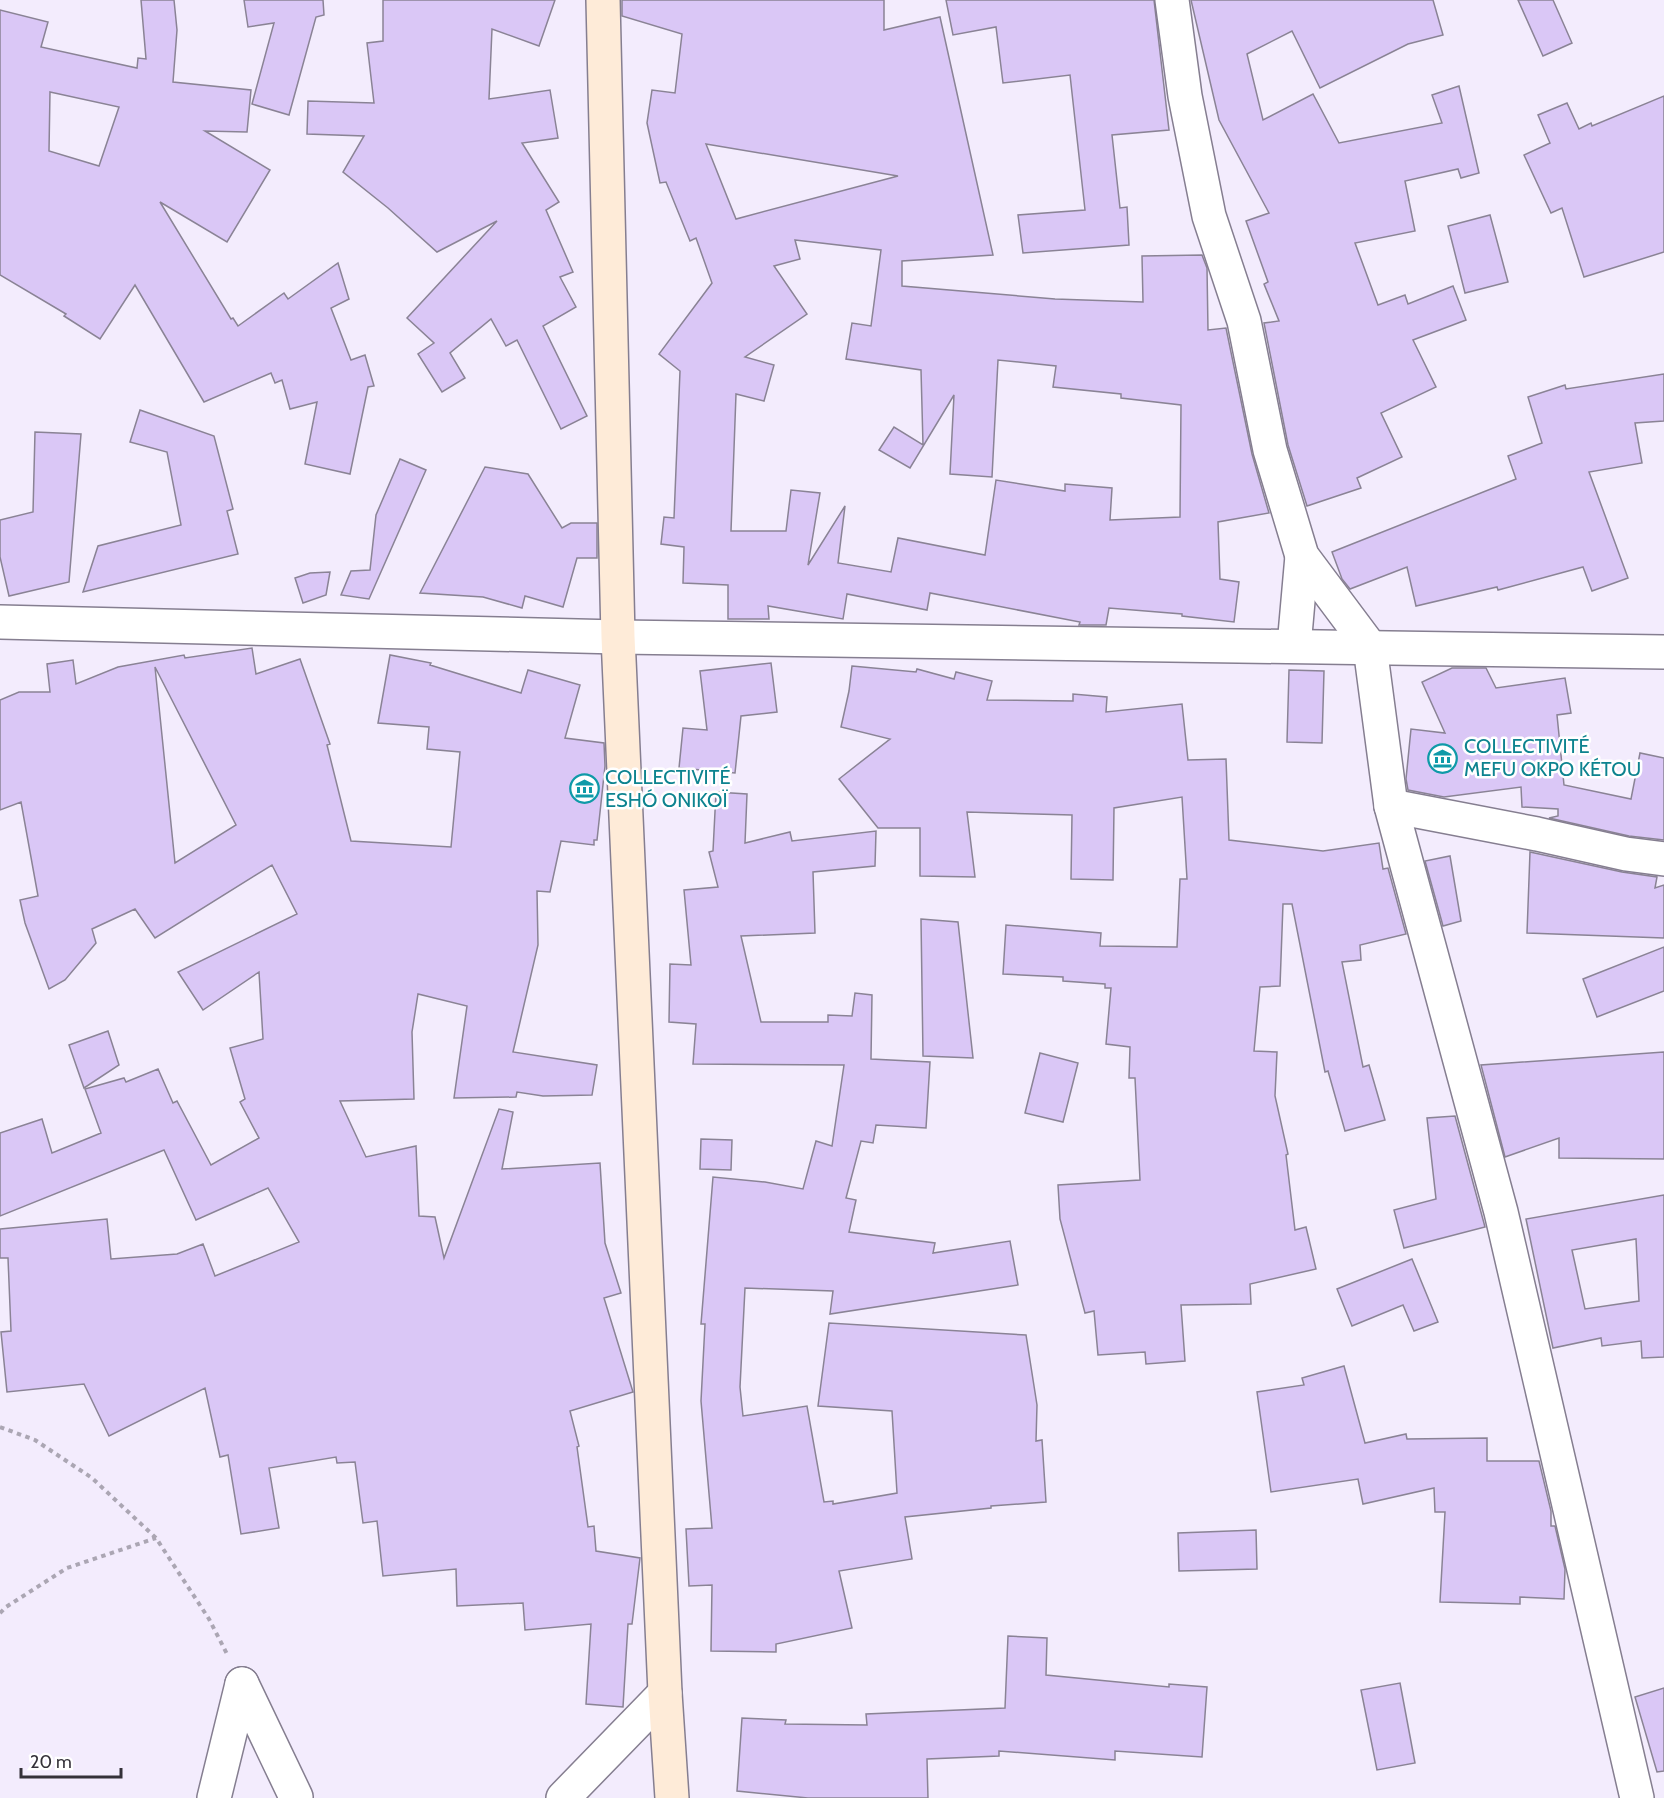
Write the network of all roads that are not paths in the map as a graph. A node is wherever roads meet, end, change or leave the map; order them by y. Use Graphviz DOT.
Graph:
graph roads {
  1 [pos="603,0"];
  2 [pos="1172,0"];
  3 [pos="1302,556"];
  4 [pos="0,622"];
  5 [pos="618,637"];
  6 [pos="1294,646"];
  7 [pos="1370,646"];
  8 [pos="1664,652"];
  9 [pos="1391,806"];
  10 [pos="1664,860"];
  11 [pos="665,1693"];
  12 [pos="214,1798"];
  13 [pos="296,1798"];
  14 [pos="563,1798"];
  15 [pos="672,1798"];
  16 [pos="1637,1798"];
  1 -- 5 [label="street"];
  2 -- 3 [label="street"];
  3 -- 6 [label="street"];
  3 -- 7 [label="street"];
  4 -- 5 [label="street"];
  5 -- 6 [label="street"];
  5 -- 11 [label="street"];
  6 -- 7 [label="street"];
  7 -- 8 [label="street"];
  7 -- 9 [label="street"];
  9 -- 10 [label="street"];
  9 -- 16 [label="street"];
  11 -- 14 [label="street"];
  11 -- 15 [label="street"];
  12 -- 13 [label="street"];
}
